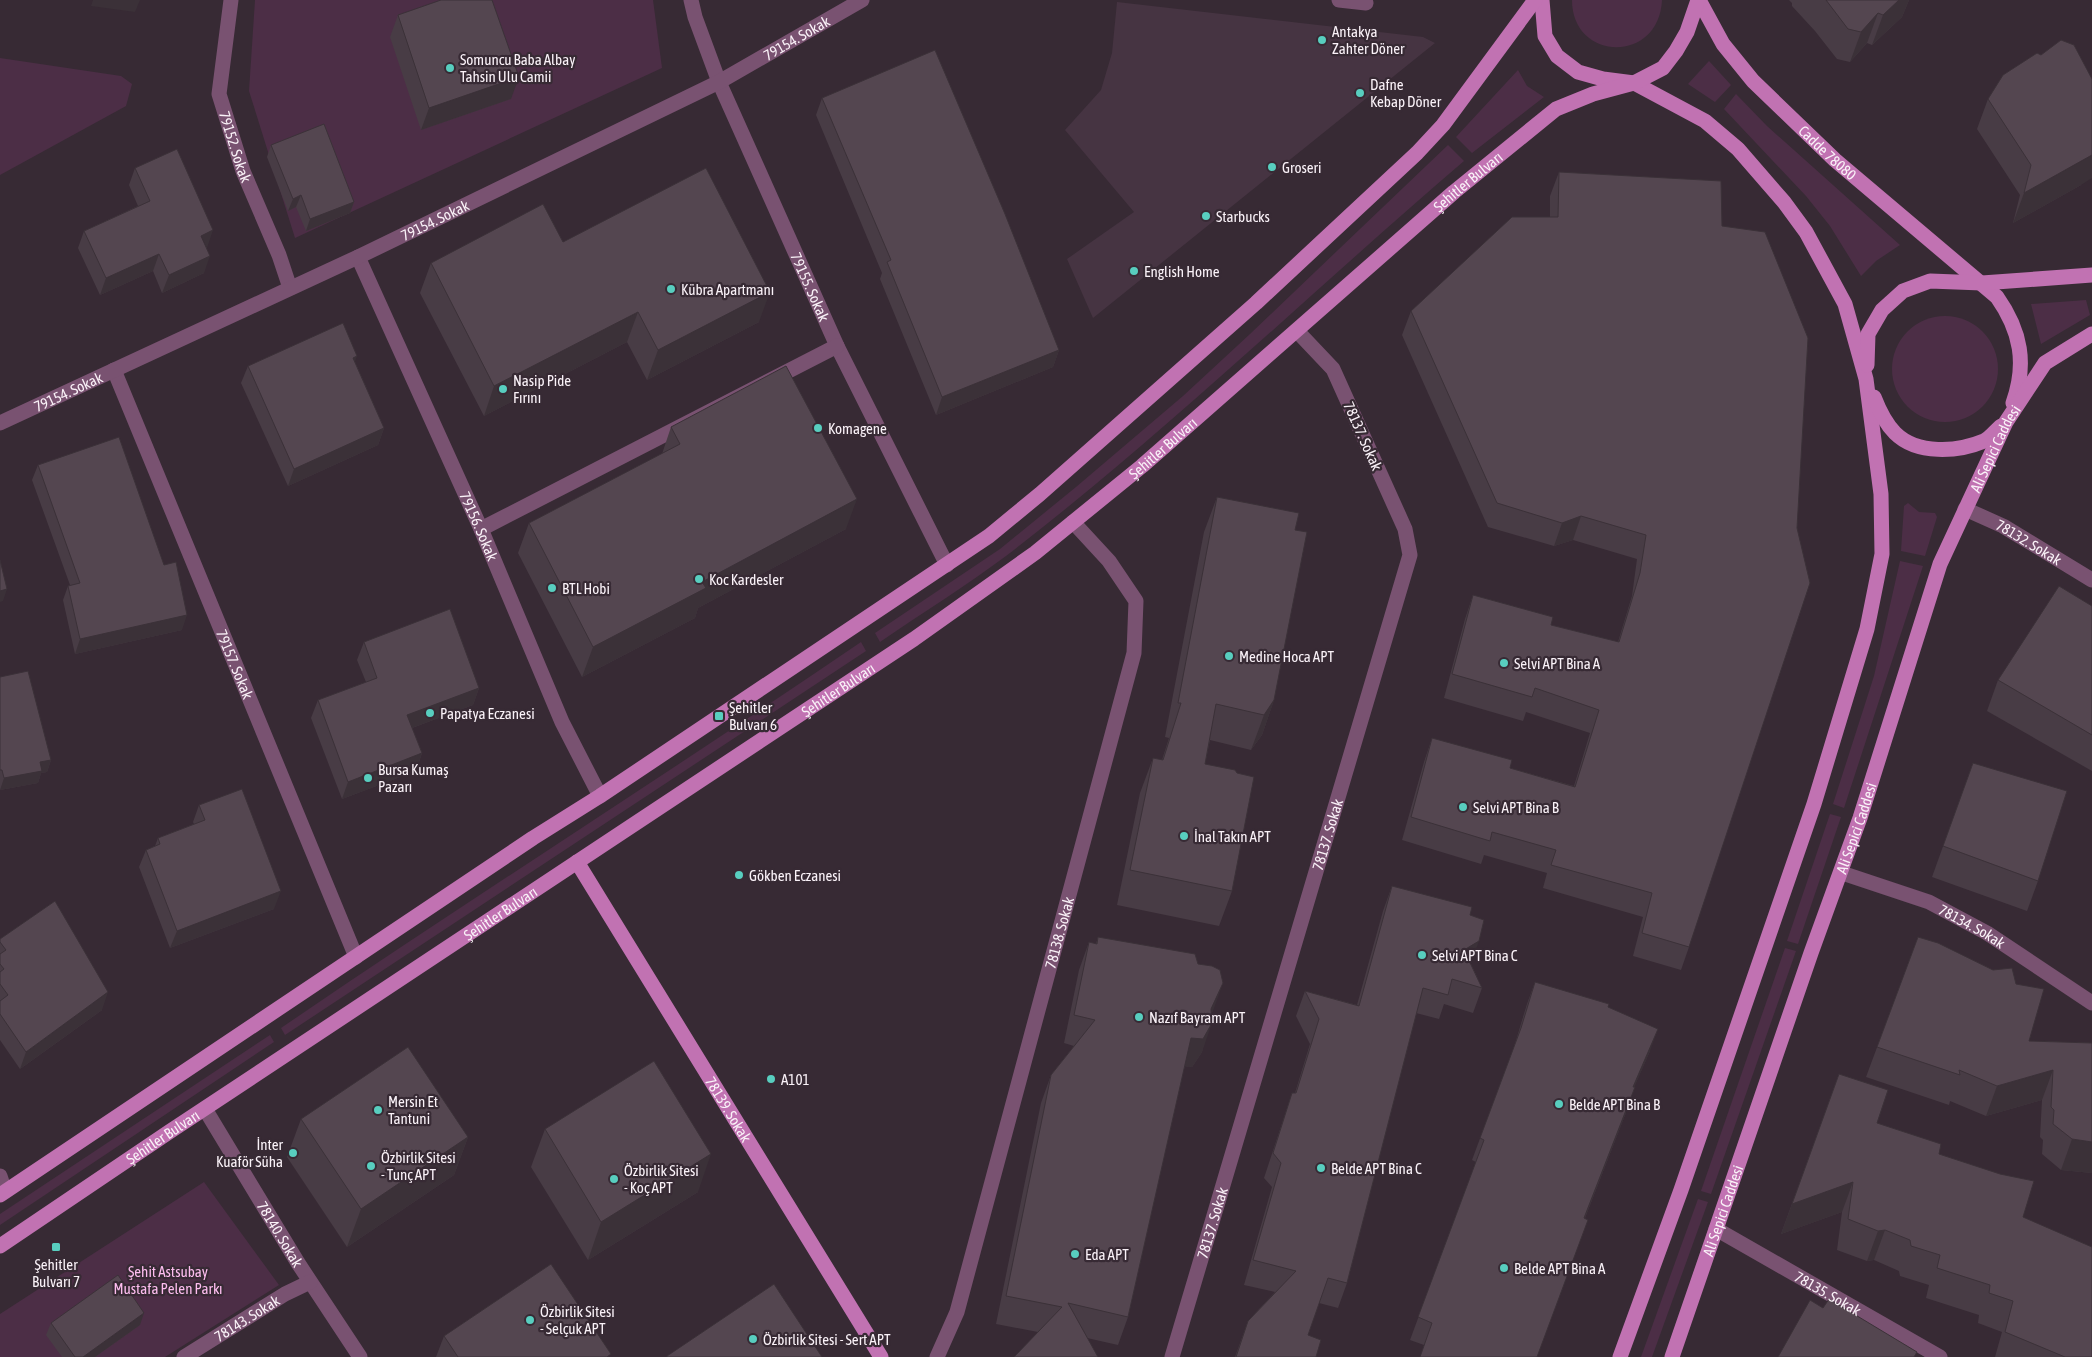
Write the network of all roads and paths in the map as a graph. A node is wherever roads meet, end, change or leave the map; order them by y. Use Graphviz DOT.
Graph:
graph roads {
  1 [pos="231,0"];
  2 [pos="691,0"];
  3 [pos="862,0"];
  4 [pos="1339,0"];
  5 [pos="1535,0"];
  6 [pos="1542,0"];
  7 [pos="1698,0"];
  8 [pos="1366,3"];
  9 [pos="719,82"];
  10 [pos="1634,83"];
  11 [pos="358,257"];
  12 [pos="2092,275"];
  13 [pos="1982,283"];
  14 [pos="290,288"];
  15 [pos="1297,331"];
  16 [pos="2092,334"];
  17 [pos="837,346"];
  18 [pos="114,370"];
  19 [pos="1866,379"];
  20 [pos="2006,422"];
  21 [pos="0,424"];
  22 [pos="1965,509"];
  23 [pos="1073,522"];
  24 [pos="481,529"];
  25 [pos="947,565"];
  26 [pos="2092,580"];
  27 [pos="600,796"];
  28 [pos="577,862"];
  29 [pos="1842,873"];
  30 [pos="356,957"];
  31 [pos="2092,1003"];
  32 [pos="205,1109"];
  33 [pos="0,1176"];
  34 [pos="3,1193"];
  35 [pos="1716,1230"];
  36 [pos="0,1246"];
  37 [pos="310,1282"];
  38 [pos="184,1357"];
  39 [pos="360,1357"];
  40 [pos="881,1357"];
  41 [pos="937,1357"];
  42 [pos="1172,1357"];
  43 [pos="1620,1357"];
  44 [pos="1672,1357"];
  45 [pos="1940,1357"];
  1 -- 14 [label="street, 79152. Sokak"];
  2 -- 9 [label="street, 79155. Sokak"];
  3 -- 9 [label="street, 79154. Sokak"];
  4 -- 8 [label="street"];
  5 -- 25 [label="main road"];
  6 -- 10 [label="main road"];
  7 -- 10 [label="main road, Şehitler Bulvarı"];
  7 -- 13 [label="main road, Cadde 78080"];
  9 -- 11 [label="street, 79154. Sokak"];
  9 -- 17 [label="street, 79155. Sokak"];
  10 -- 15 [label="main road, Şehitler Bulvarı"];
  10 -- 19 [label="main road"];
  11 -- 14 [label="street, 79154. Sokak"];
  11 -- 24 [label="street, 79156. Sokak"];
  12 -- 13 [label="main road"];
  13 -- 19 [label="main road"];
  13 -- 20 [label="main road"];
  14 -- 18 [label="street, 79154. Sokak"];
  15 -- 23 [label="main road, Şehitler Bulvarı"];
  15 -- 42 [label="street, 78137. Sokak"];
  16 -- 20 [label="main road, Ali Sepici Caddesi"];
  17 -- 24 [label="street"];
  17 -- 25 [label="street, 79155. Sokak"];
  18 -- 21 [label="street, 79154. Sokak"];
  18 -- 30 [label="street, 79157. Sokak"];
  19 -- 20 [label="main road"];
  19 -- 43 [label="main road"];
  20 -- 22 [label="main road, Ali Sepici Caddesi"];
  22 -- 26 [label="street, 78132. Sokak"];
  22 -- 29 [label="main road, Ali Sepici Caddesi"];
  23 -- 28 [label="main road, Şehitler Bulvarı"];
  23 -- 41 [label="street, 78138. Sokak"];
  24 -- 27 [label="street, 79156. Sokak"];
  25 -- 27 [label="main road"];
  27 -- 30 [label="main road"];
  28 -- 32 [label="main road, Şehitler Bulvarı"];
  28 -- 40 [label="main road, 78139. Sokak"];
  29 -- 31 [label="street, 78134. Sokak"];
  29 -- 35 [label="main road, Ali Sepici Caddesi"];
  30 -- 34 [label="main road"];
  32 -- 36 [label="main road, Şehitler Bulvarı"];
  32 -- 37 [label="street, 78140. Sokak"];
  33 -- 34 [label="street"];
  35 -- 44 [label="main road, Ali Sepici Caddesi"];
  35 -- 45 [label="street, 78135. Sokak"];
  37 -- 38 [label="street, 78143. Sokak"];
  37 -- 39 [label="street, 78140. Sokak"];
}
